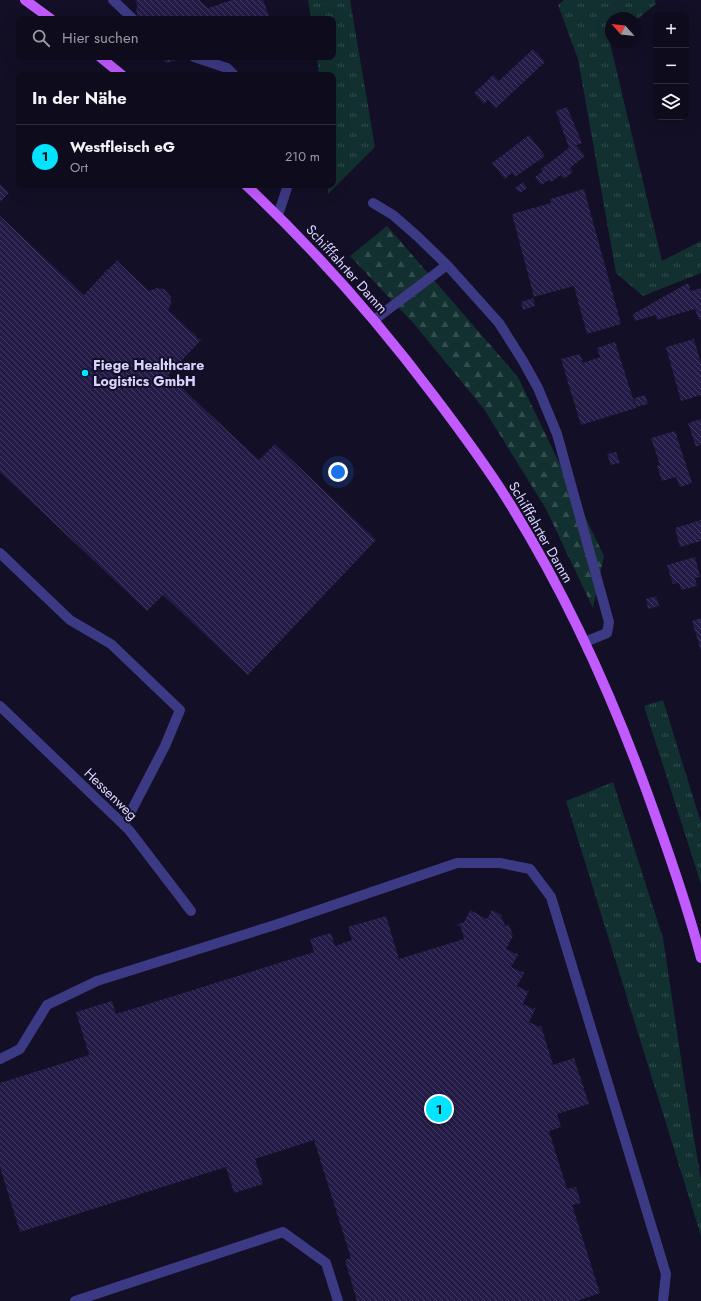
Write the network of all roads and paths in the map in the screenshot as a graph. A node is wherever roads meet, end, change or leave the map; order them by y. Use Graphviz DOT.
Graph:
graph roads {
  1 [pos="25,0"];
  2 [pos="113,0"];
  3 [pos="47,16"];
  4 [pos="129,16"];
  5 [pos="104,60"];
  6 [pos="203,60"];
  7 [pos="118,72"];
  8 [pos="231,72"];
  9 [pos="249,188"];
  10 [pos="287,188"];
  11 [pos="373,203"];
  12 [pos="278,215"];
  13 [pos="447,264"];
  14 [pos="374,320"];
  15 [pos="0,553"];
  16 [pos="585,642"];
  17 [pos="0,706"];
  18 [pos="124,826"];
  19 [pos="191,911"];
  20 [pos="701,958"];
  21 [pos="0,1059"];
  22 [pos="75,1301"];
  23 [pos="338,1301"];
  24 [pos="664,1301"];
  1 -- 3 [label="main road"];
  2 -- 4 [label="street"];
  5 -- 7 [label="main road"];
  6 -- 8 [label="street"];
  9 -- 12 [label="main road, Schifffahrter Damm"];
  10 -- 12 [label="street"];
  11 -- 13 [label="street"];
  12 -- 14 [label="main road, Schifffahrter Damm"];
  13 -- 14 [label="street"];
  13 -- 16 [label="street"];
  14 -- 16 [label="main road, Schifffahrter Damm"];
  15 -- 18 [label="street"];
  16 -- 20 [label="main road, Schifffahrter Damm"];
  17 -- 18 [label="street, Hessenweg"];
  18 -- 19 [label="street, Hessenweg"];
  21 -- 24 [label="street"];
  22 -- 23 [label="street"];
}
